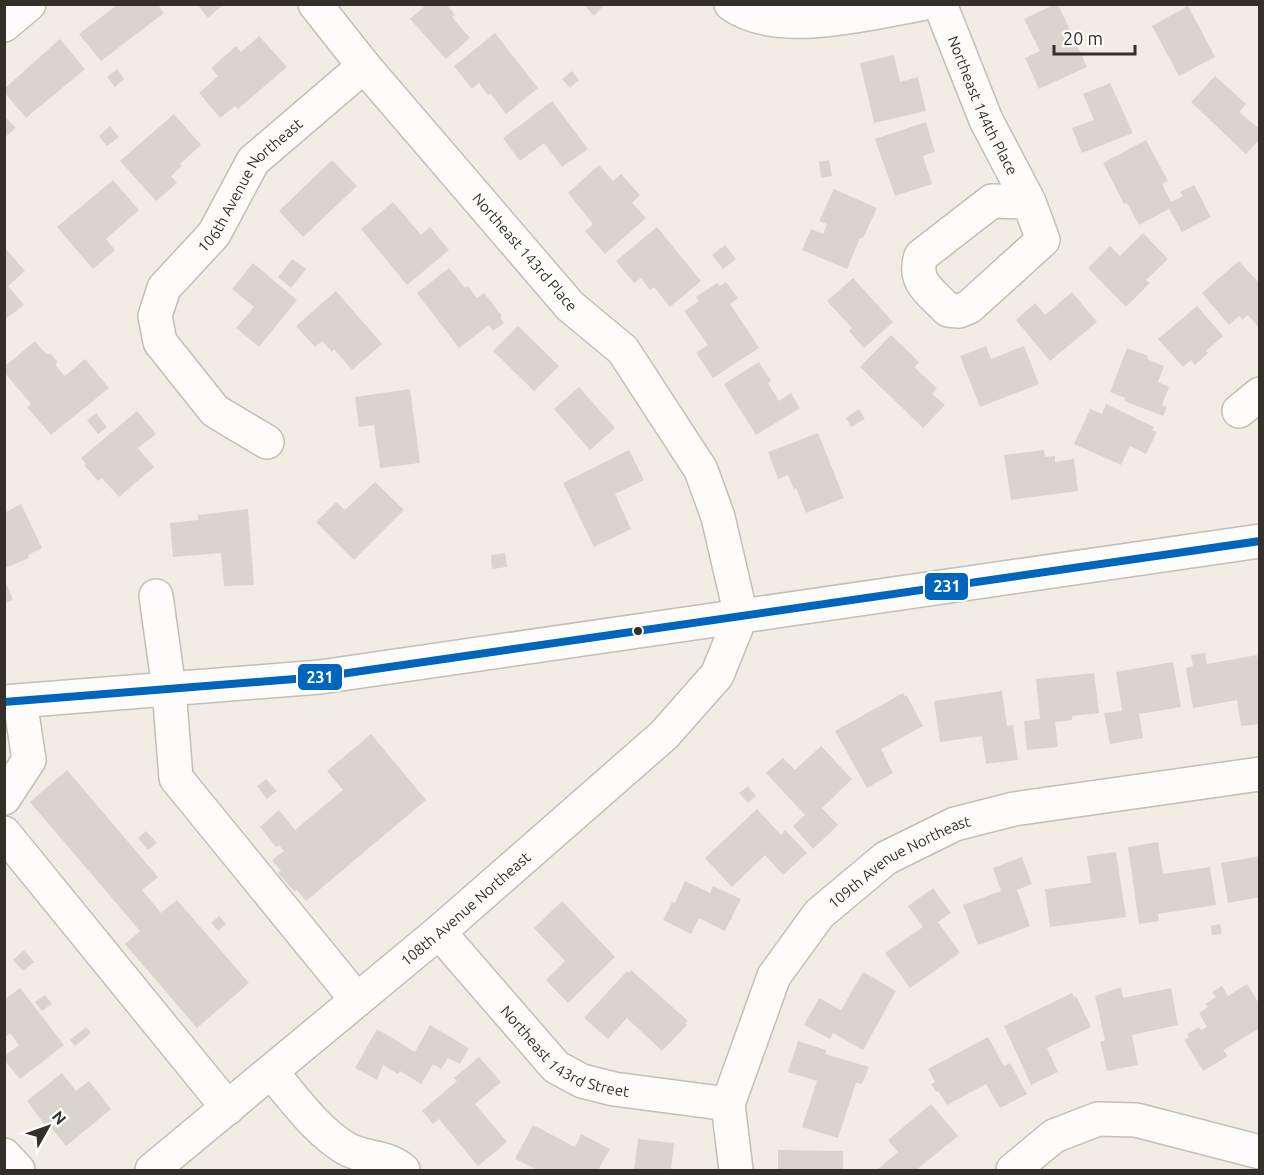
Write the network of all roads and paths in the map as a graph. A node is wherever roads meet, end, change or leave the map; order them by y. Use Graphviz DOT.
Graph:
graph roads {
  1 [pos="28,4"];
  2 [pos="315,4"];
  3 [pos="731,4"];
  4 [pos="921,4"];
  5 [pos="940,4"];
  6 [pos="4,25"];
  7 [pos="364,66"];
  8 [pos="1029,202"];
  9 [pos="267,442"];
  10 [pos="1260,540"];
  11 [pos="156,596"];
  12 [pos="741,616"];
  13 [pos="169,689"];
  14 [pos="12,702"];
  15 [pos="1260,774"];
  16 [pos="4,798"];
  17 [pos="4,834"];
  18 [pos="439,932"];
  19 [pos="357,1000"];
  20 [pos="271,1072"];
  21 [pos="728,1104"];
  22 [pos="228,1108"];
  23 [pos="1260,1152"];
  24 [pos="4,1155"];
  25 [pos="18,1170"];
  26 [pos="152,1170"];
  27 [pos="403,1170"];
  28 [pos="736,1170"];
  29 [pos="1013,1170"];
  1 -- 6 [label="street"];
  2 -- 7 [label="street, Northeast 143rd Place"];
  3 -- 4 [label="street"];
  5 -- 8 [label="street, Northeast 144th Place"];
  7 -- 9 [label="street, 106th Avenue Northeast"];
  7 -- 12 [label="street, Northeast 143rd Place"];
  10 -- 12 [label="street"];
  11 -- 13 [label="street"];
  12 -- 13 [label="street"];
  12 -- 18 [label="street, 108th Avenue Northeast"];
  13 -- 14 [label="street"];
  13 -- 19 [label="street"];
  14 -- 16 [label="street"];
  15 -- 21 [label="street, 109th Avenue Northeast"];
  17 -- 22 [label="street"];
  18 -- 19 [label="street, 108th Avenue Northeast"];
  18 -- 21 [label="street, Northeast 143rd Street"];
  19 -- 20 [label="street, 108th Avenue Northeast"];
  20 -- 22 [label="street, 108th Avenue Northeast"];
  20 -- 27 [label="street"];
  21 -- 28 [label="street, 109th Avenue Northeast"];
  22 -- 26 [label="street, 108th Avenue Northeast"];
  23 -- 29 [label="street"];
  24 -- 25 [label="street"];
}
